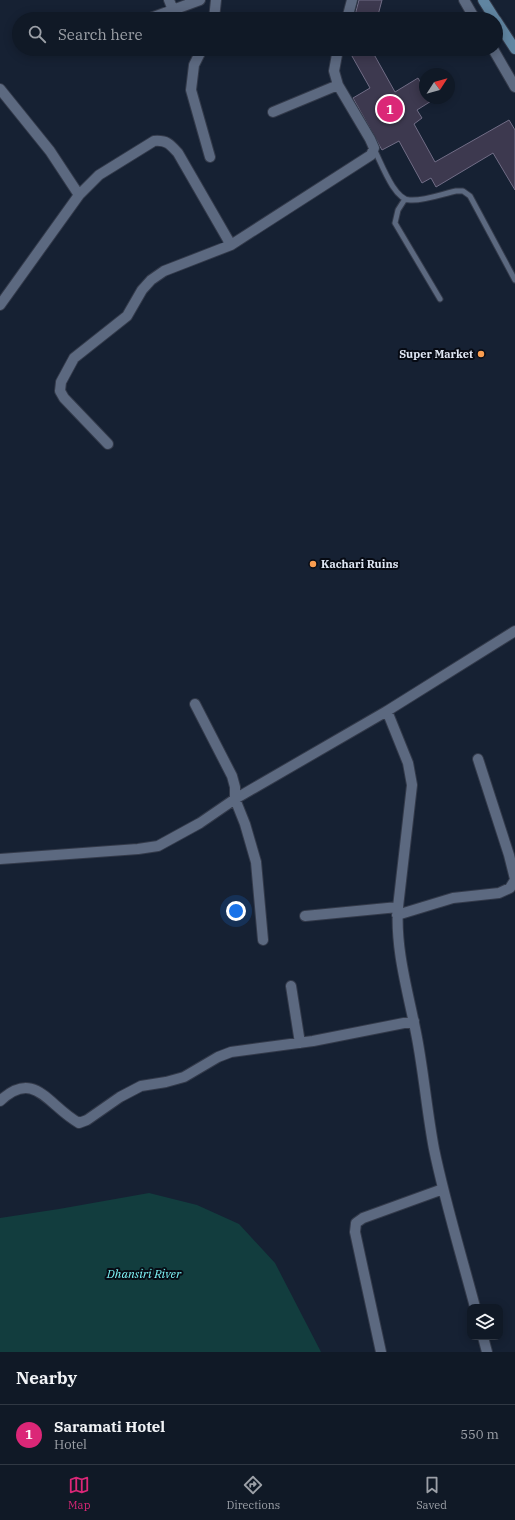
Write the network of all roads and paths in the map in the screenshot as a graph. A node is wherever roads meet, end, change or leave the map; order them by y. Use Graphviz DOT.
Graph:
graph roads {
  1 [pos="169,0"];
  2 [pos="200,0"];
  3 [pos="216,0"];
  4 [pos="352,0"];
  5 [pos="464,0"];
  6 [pos="483,0"];
  7 [pos="173,10"];
  8 [pos="167,12"];
  9 [pos="215,12"];
  10 [pos="349,12"];
  11 [pos="471,12"];
  12 [pos="491,12"];
  13 [pos="503,31"];
  14 [pos="515,49"];
  15 [pos="198,56"];
  16 [pos="337,56"];
  17 [pos="497,56"];
  18 [pos="338,85"];
  19 [pos="515,87"];
  20 [pos="0,89"];
  21 [pos="274,112"];
  22 [pos="374,148"];
  23 [pos="210,157"];
  24 [pos="79,195"];
  25 [pos="405,199"];
  26 [pos="231,245"];
  27 [pos="515,280"];
  28 [pos="440,299"];
  29 [pos="0,305"];
  30 [pos="108,444"];
  31 [pos="515,631"];
  32 [pos="195,704"];
  33 [pos="387,711"];
  34 [pos="478,759"];
  35 [pos="235,799"];
  36 [pos="0,859"];
  37 [pos="514,874"];
  38 [pos="398,911"];
  39 [pos="305,916"];
  40 [pos="263,940"];
  41 [pos="291,986"];
  42 [pos="414,1021"];
  43 [pos="300,1043"];
  44 [pos="0,1101"];
  45 [pos="443,1190"];
  46 [pos="474,1304"];
  47 [pos="484,1340"];
  48 [pos="381,1352"];
  49 [pos="487,1352"];
  1 -- 7 [label="street"];
  2 -- 7 [label="street"];
  3 -- 9 [label="street"];
  4 -- 10 [label="street"];
  5 -- 11 [label="street"];
  6 -- 12 [label="main road"];
  7 -- 8 [label="street"];
  13 -- 14 [label="main road"];
  15 -- 23 [label="street"];
  16 -- 18 [label="street"];
  17 -- 19 [label="street"];
  18 -- 21 [label="street"];
  18 -- 22 [label="street"];
  20 -- 24 [label="street"];
  22 -- 25 [label="lane"];
  22 -- 26 [label="street"];
  24 -- 26 [label="street"];
  24 -- 29 [label="street"];
  25 -- 27 [label="lane"];
  25 -- 28 [label="lane"];
  26 -- 30 [label="street"];
  31 -- 33 [label="street"];
  32 -- 35 [label="street"];
  33 -- 35 [label="street"];
  33 -- 38 [label="street"];
  34 -- 37 [label="street"];
  35 -- 36 [label="street"];
  35 -- 40 [label="street"];
  37 -- 38 [label="street"];
  38 -- 39 [label="street"];
  38 -- 42 [label="street"];
  41 -- 43 [label="street"];
  42 -- 43 [label="street"];
  42 -- 45 [label="street"];
  43 -- 44 [label="street"];
  45 -- 46 [label="street"];
  45 -- 48 [label="street"];
  47 -- 49 [label="street"];
}
